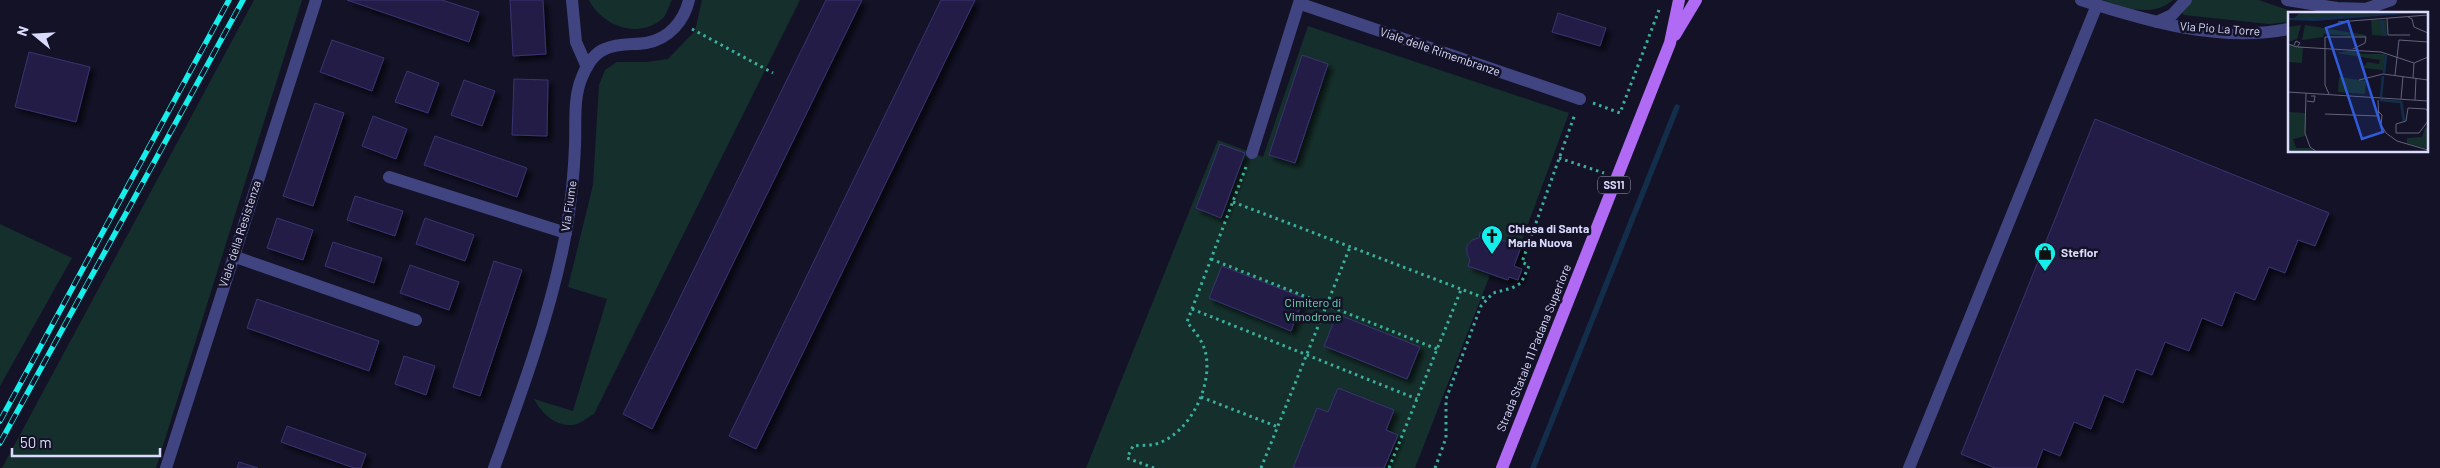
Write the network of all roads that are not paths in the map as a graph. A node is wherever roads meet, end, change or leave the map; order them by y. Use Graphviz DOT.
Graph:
graph roads {
  1 [pos="316,0"];
  2 [pos="572,0"];
  3 [pos="689,0"];
  4 [pos="1679,0"];
  5 [pos="1696,0"];
  6 [pos="2081,0"];
  7 [pos="2186,0"];
  8 [pos="2287,0"];
  9 [pos="2391,0"];
  10 [pos="1300,2"];
  11 [pos="2097,5"];
  12 [pos="2369,9"];
  13 [pos="2358,12"];
  14 [pos="2152,22"];
  15 [pos="2288,29"];
  16 [pos="1670,43"];
  17 [pos="587,67"];
  18 [pos="1580,99"];
  19 [pos="1252,153"];
  20 [pos="388,177"];
  21 [pos="566,233"];
  22 [pos="233,256"];
  23 [pos="416,320"];
  24 [pos="166,468"];
  25 [pos="494,468"];
  26 [pos="1502,468"];
  27 [pos="1909,468"];
  1 -- 22 [label="street, Viale della Resistenza"];
  2 -- 17 [label="street"];
  3 -- 17 [label="street, Via Fiume"];
  4 -- 16 [label="main road, Strada Statale 11 Padana Superiore / SS11"];
  5 -- 16 [label="main road, Strada Statale 11 Padana Superiore / SS11"];
  6 -- 11 [label="street, Via Pio La Torre"];
  7 -- 14 [label="street, Via Pio La Torre"];
  8 -- 12 [label="street"];
  9 -- 12 [label="street"];
  10 -- 18 [label="street, Viale delle Rimembranze"];
  10 -- 19 [label="street, Viale delle Rimembranze"];
  11 -- 14 [label="street, Via Pio La Torre"];
  11 -- 27 [label="street"];
  12 -- 13 [label="street"];
  14 -- 15 [label="street, Via Pio La Torre"];
  16 -- 26 [label="main road, Strada Statale 11 Padana Superiore / SS11"];
  17 -- 21 [label="street, Via Fiume"];
  20 -- 21 [label="street"];
  21 -- 25 [label="street, Via Fiume"];
  22 -- 23 [label="street"];
  22 -- 24 [label="street, Viale della Resistenza"];
}
